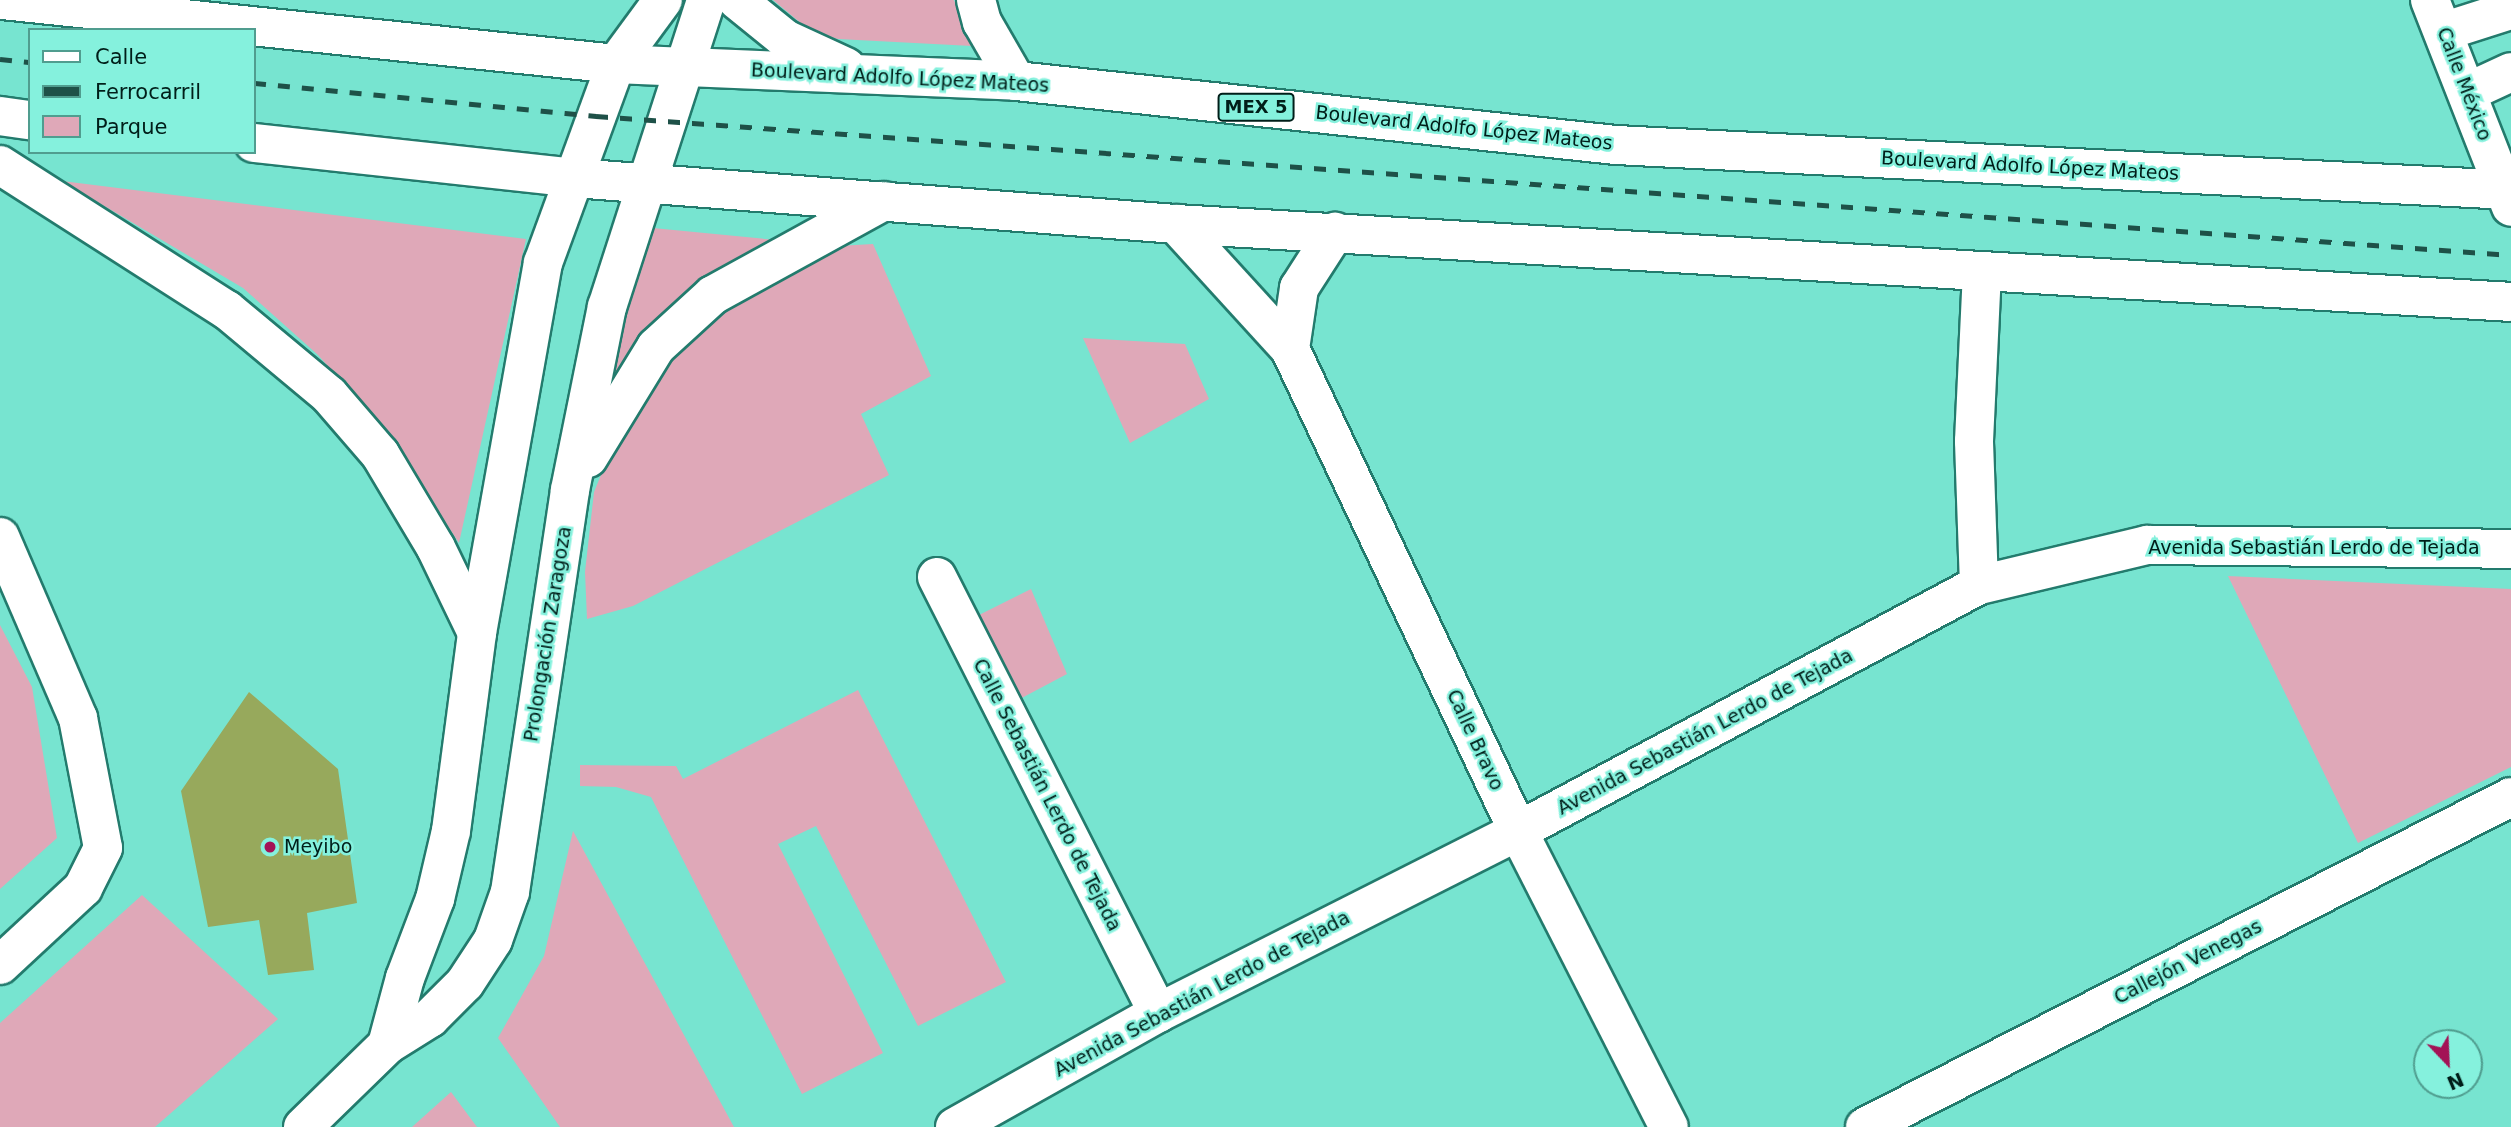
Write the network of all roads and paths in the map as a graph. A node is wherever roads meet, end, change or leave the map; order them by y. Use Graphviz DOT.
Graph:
graph roads {
  1 [pos="2,0"];
  2 [pos="663,0"];
  3 [pos="706,0"];
  4 [pos="737,0"];
  5 [pos="976,0"];
  6 [pos="2511,10"];
  7 [pos="2438,16"];
  8 [pos="616,64"];
  9 [pos="687,67"];
  10 [pos="2511,72"];
  11 [pos="863,75"];
  12 [pos="1016,81"];
  13 [pos="2468,92"];
  14 [pos="0,116"];
  15 [pos="28,120"];
  16 [pos="256,144"];
  17 [pos="0,165"];
  18 [pos="574,178"];
  19 [pos="648,183"];
  20 [pos="2509,196"];
  21 [pos="884,201"];
  22 [pos="1176,224"];
  23 [pos="1335,232"];
  24 [pos="1982,272"];
  25 [pos="2511,302"];
  26 [pos="1290,349"];
  27 [pos="570,490"];
  28 [pos="0,537"];
  29 [pos="2511,549"];
  30 [pos="937,577"];
  31 [pos="1979,585"];
  32 [pos="477,633"];
  33 [pos="2511,797"];
  34 [pos="1518,831"];
  35 [pos="0,965"];
  36 [pos="1157,1013"];
  37 [pos="387,1045"];
  38 [pos="303,1127"];
  39 [pos="955,1127"];
  40 [pos="1668,1127"];
  41 [pos="1866,1127"];
  1 -- 8 [label="main road, Boulevard Adolfo López Mateos / MEX 5"];
  2 -- 8 [label="main road"];
  3 -- 9 [label="main road, Prolongación Zaragoza"];
  4 -- 11 [label="main road"];
  5 -- 12 [label="main road"];
  6 -- 7 [label="main road"];
  7 -- 13 [label="main road, Calle México"];
  8 -- 9 [label="main road, Boulevard Adolfo López Mateos / MEX 5"];
  8 -- 18 [label="main road"];
  9 -- 11 [label="main road, Boulevard Adolfo López Mateos / MEX 5"];
  9 -- 19 [label="main road, Prolongación Zaragoza"];
  10 -- 13 [label="main road"];
  11 -- 12 [label="main road, Boulevard Adolfo López Mateos / MEX 5"];
  12 -- 20 [label="main road, Boulevard Adolfo López Mateos / MEX 5"];
  13 -- 20 [label="main road, Calle México"];
  14 -- 15 [label="main road"];
  16 -- 18 [label="main road"];
  17 -- 32 [label="main road"];
  18 -- 19 [label="main road"];
  18 -- 32 [label="main road"];
  19 -- 21 [label="main road"];
  19 -- 27 [label="main road, Prolongación Zaragoza"];
  21 -- 22 [label="main road"];
  21 -- 27 [label="main road"];
  22 -- 23 [label="main road"];
  22 -- 26 [label="main road, Calle Bravo"];
  23 -- 24 [label="main road"];
  23 -- 26 [label="main road"];
  24 -- 25 [label="main road"];
  24 -- 31 [label="main road"];
  26 -- 34 [label="main road, Calle Bravo"];
  27 -- 37 [label="main road, Prolongación Zaragoza"];
  28 -- 35 [label="main road"];
  29 -- 31 [label="main road, Avenida Sebastián Lerdo de Tejada"];
  30 -- 36 [label="main road, Calle Sebastián Lerdo de Tejada"];
  31 -- 34 [label="main road, Avenida Sebastián Lerdo de Tejada"];
  32 -- 37 [label="main road"];
  33 -- 41 [label="main road, Callejón Venegas"];
  34 -- 36 [label="main road, Avenida Sebastián Lerdo de Tejada"];
  34 -- 40 [label="main road, Calle Bravo"];
  36 -- 39 [label="main road, Avenida Sebastián Lerdo de Tejada"];
  37 -- 38 [label="main road, Prolongación Zaragoza"];
}
